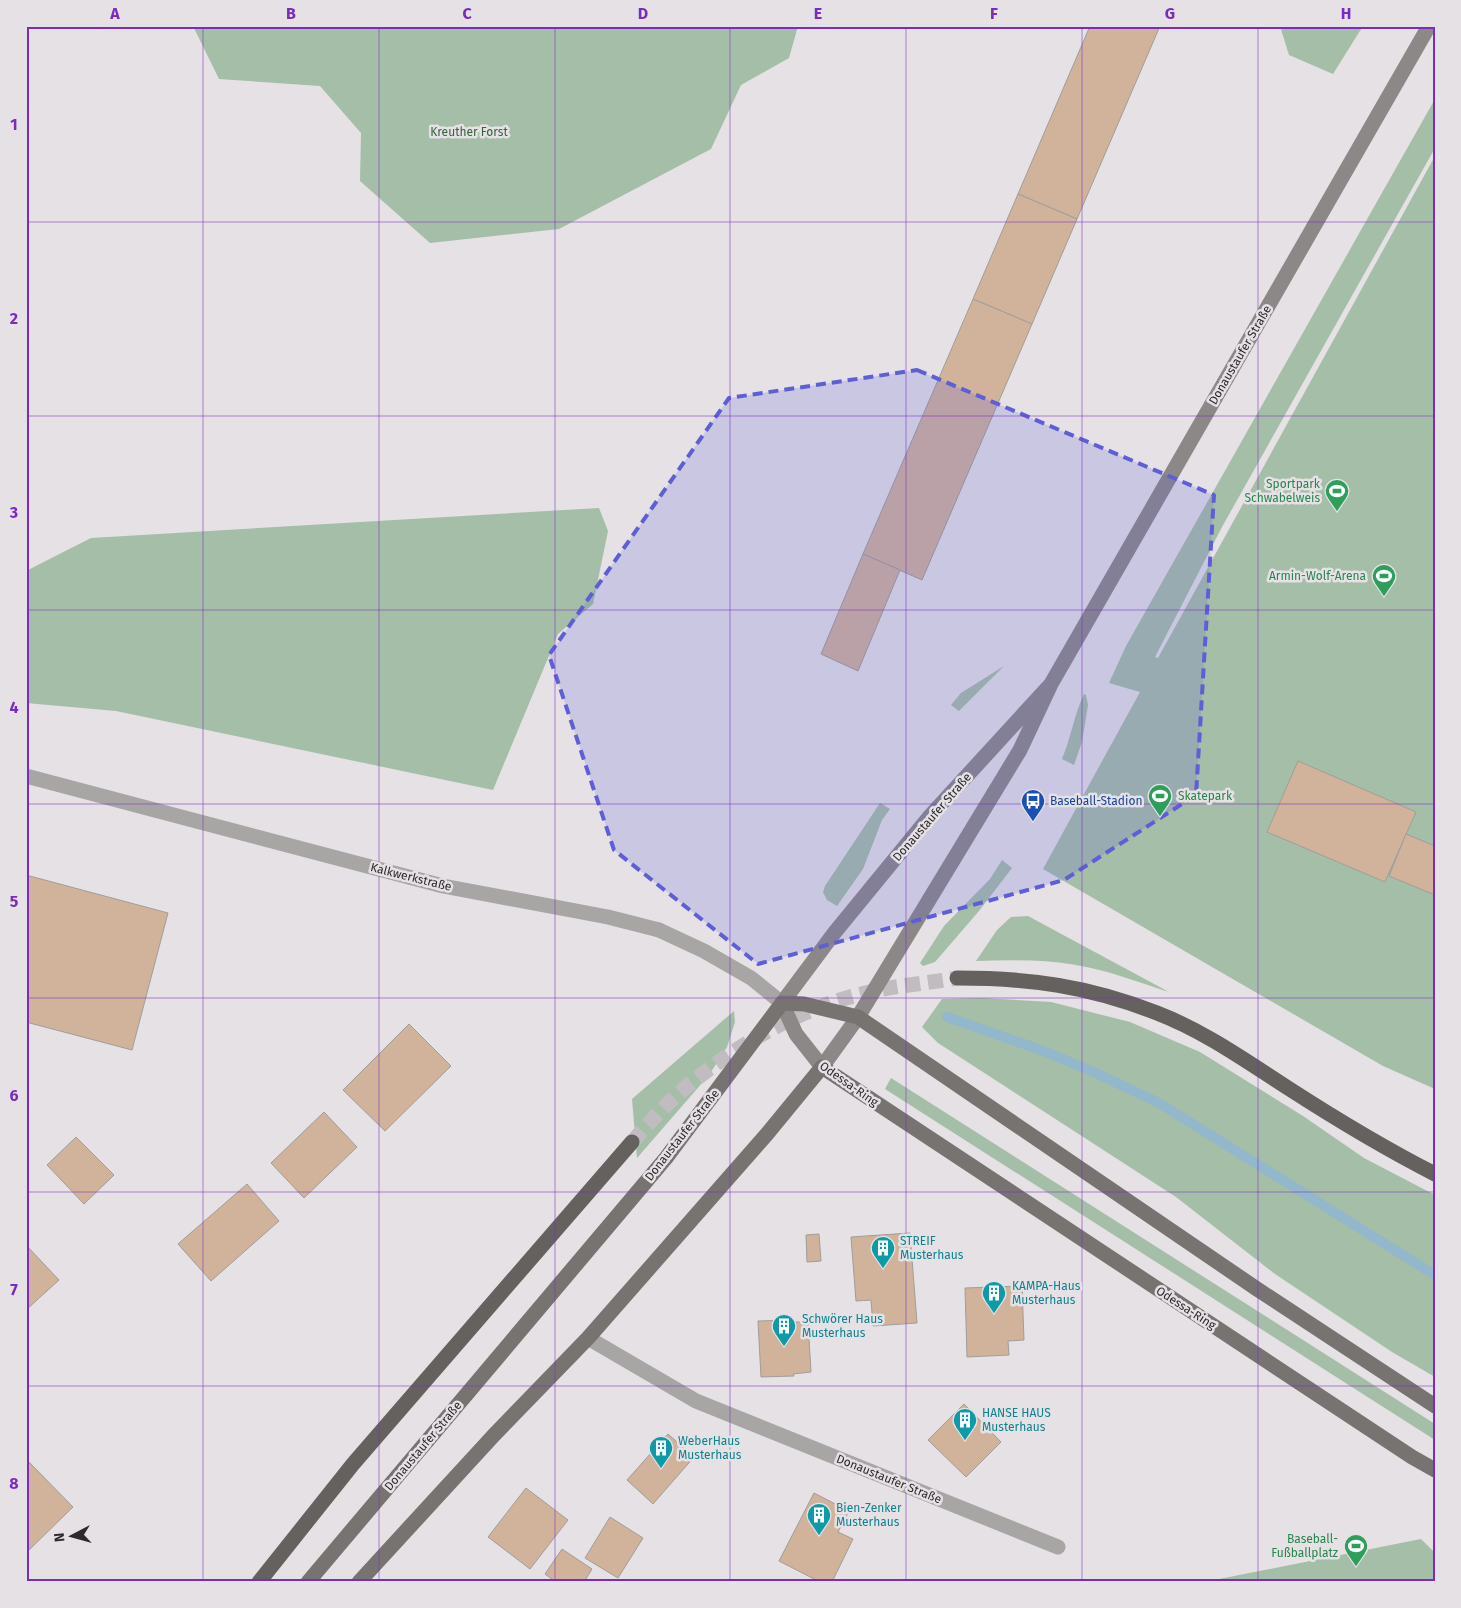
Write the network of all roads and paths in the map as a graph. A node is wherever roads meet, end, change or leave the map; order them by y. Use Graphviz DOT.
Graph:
graph roads {
  1 [pos="1429,26"];
  2 [pos="1051,684"];
  3 [pos="26,776"];
  4 [pos="957,978"];
  5 [pos="782,1003"];
  6 [pos="858,1017"];
  7 [pos="822,1067"];
  8 [pos="632,1142"];
  9 [pos="1435,1174"];
  10 [pos="588,1338"];
  11 [pos="1435,1406"];
  12 [pos="1412,1457"];
  13 [pos="1435,1470"];
  14 [pos="1435,1480"];
  15 [pos="1058,1547"];
  16 [pos="259,1582"];
  17 [pos="308,1582"];
  18 [pos="359,1582"];
  1 -- 2 [label="main road, Donaustaufer Straße"];
  2 -- 5 [label="main road, Donaustaufer Straße"];
  2 -- 6 [label="main road, Donaustaufer Straße"];
  3 -- 5 [label="street, Kalkwerkstraße"];
  4 -- 9 [label="highway"];
  5 -- 6 [label="main road"];
  5 -- 7 [label="main road, Odessa-Ring"];
  5 -- 17 [label="main road, Donaustaufer Straße"];
  6 -- 7 [label="main road, Donaustaufer Straße"];
  6 -- 11 [label="main road"];
  7 -- 10 [label="main road, Donaustaufer Straße"];
  7 -- 12 [label="main road, Odessa-Ring"];
  8 -- 16 [label="highway"];
  10 -- 15 [label="street, Donaustaufer Straße"];
  10 -- 18 [label="main road, Donaustaufer Straße"];
  12 -- 13 [label="main road, Odessa-Ring"];
  12 -- 14 [label="main road"];
}
